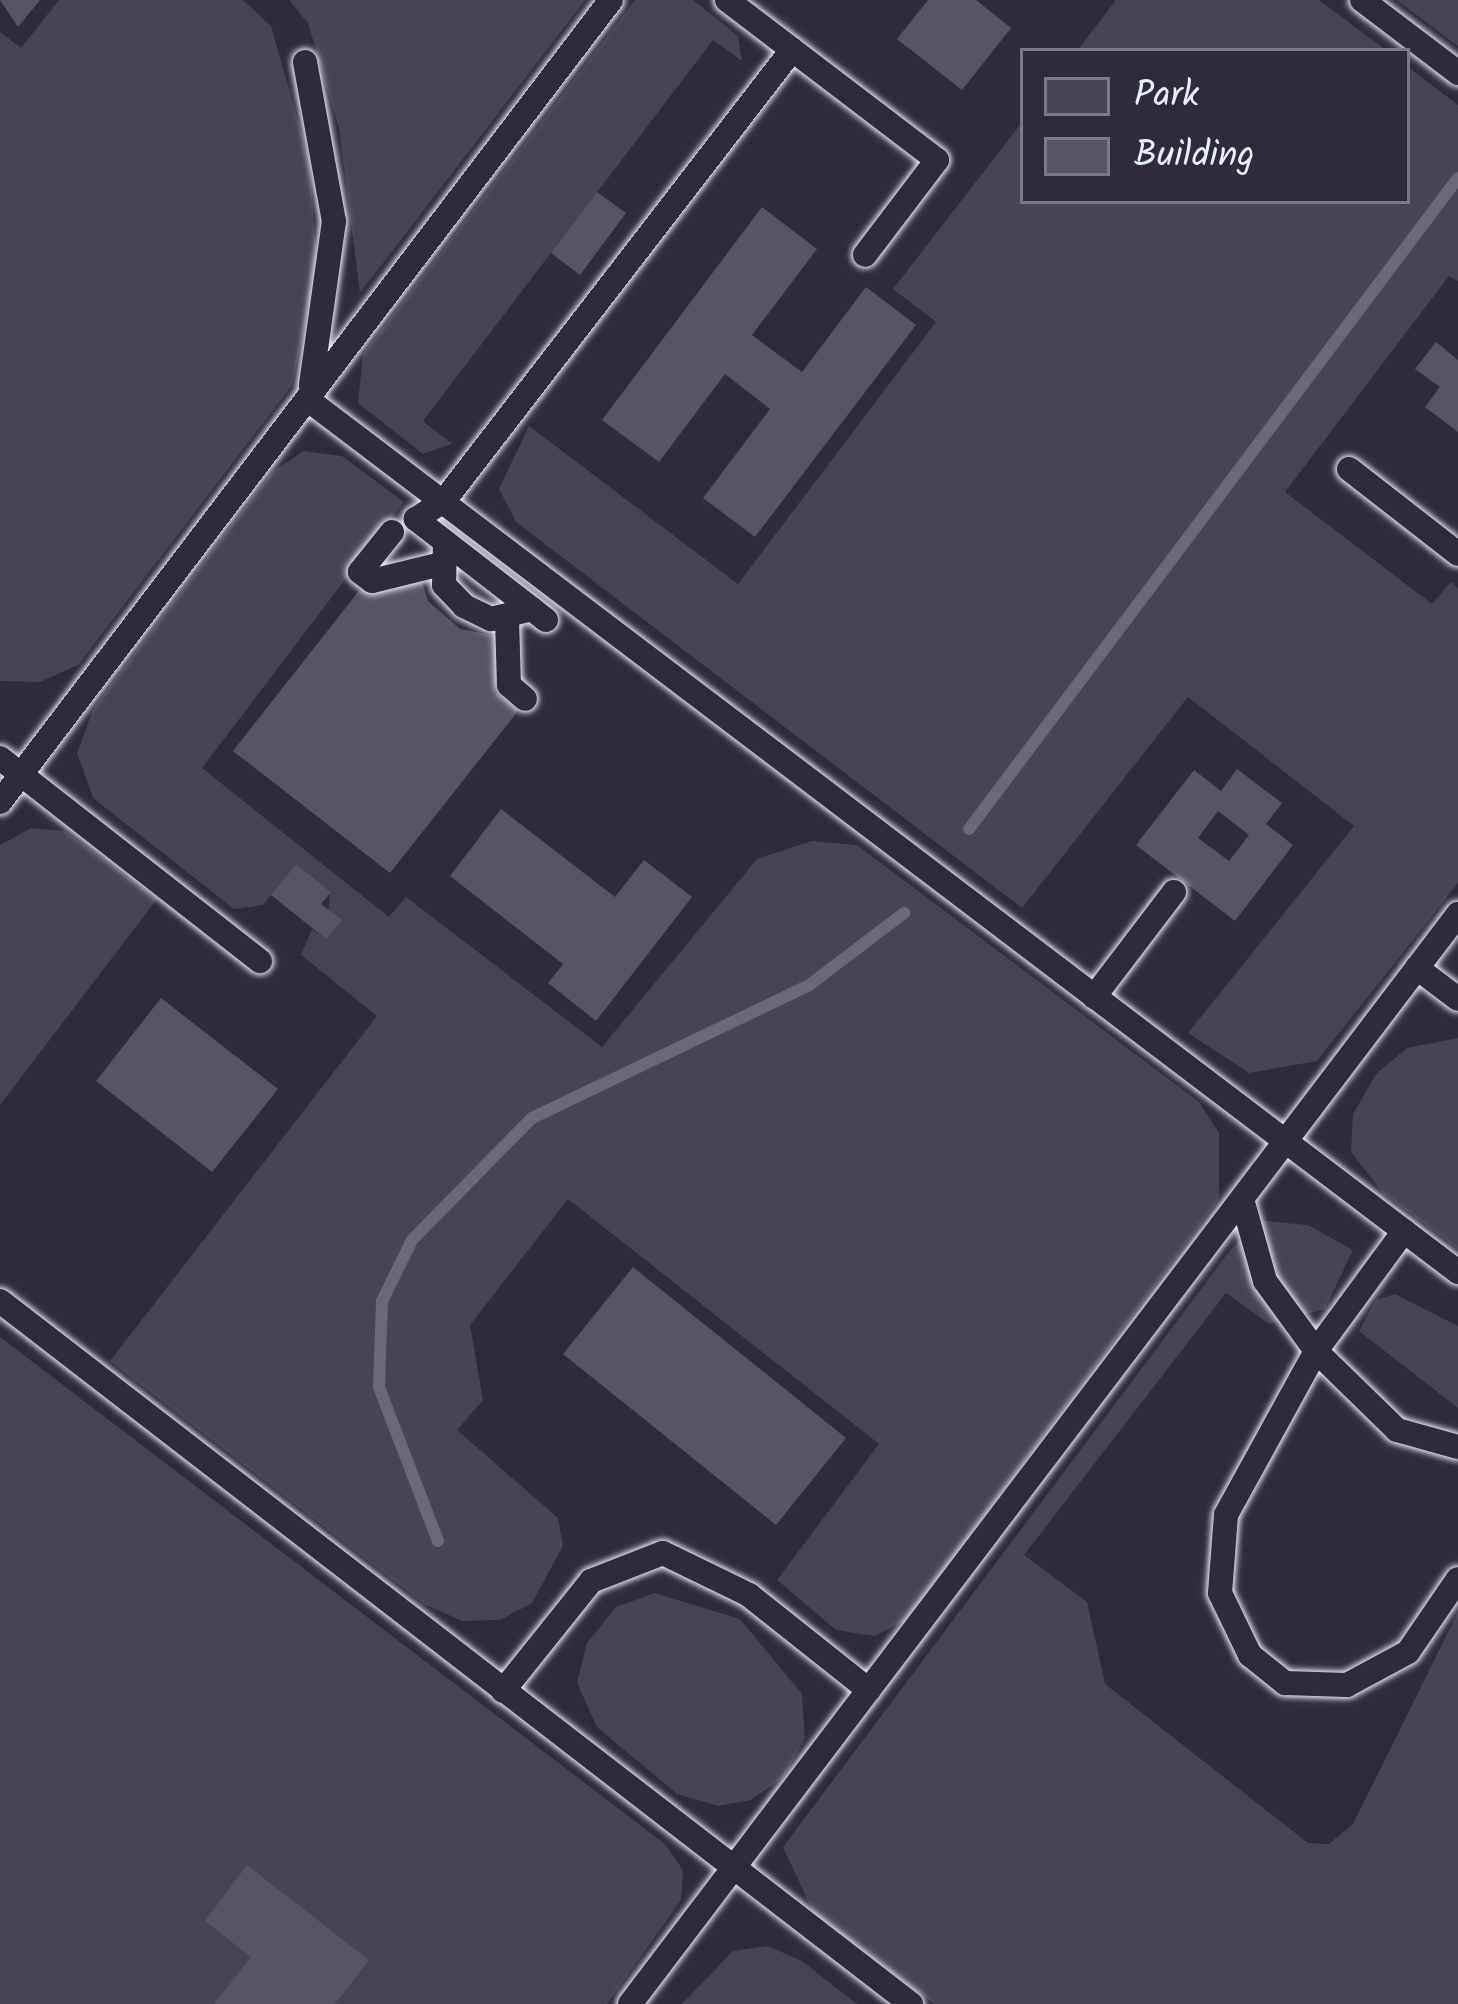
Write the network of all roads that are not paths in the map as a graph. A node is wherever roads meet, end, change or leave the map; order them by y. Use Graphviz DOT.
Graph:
graph roads {
  1 [pos="611,0"];
  2 [pos="727,0"];
  3 [pos="1362,0"];
  4 [pos="792,50"];
  5 [pos="304,62"];
  6 [pos="1458,73"];
  7 [pos="865,255"];
  8 [pos="307,399"];
  9 [pos="1349,470"];
  10 [pos="444,501"];
  11 [pos="392,532"];
  12 [pos="443,553"];
  13 [pos="1458,554"];
  14 [pos="488,575"];
  15 [pos="458,614"];
  16 [pos="507,619"];
  17 [pos="525,698"];
  18 [pos="0,758"];
  19 [pos="21,775"];
  20 [pos="0,802"];
  21 [pos="1174,892"];
  22 [pos="1458,914"];
  23 [pos="260,961"];
  24 [pos="1417,968"];
  25 [pos="1094,997"];
  26 [pos="1458,999"];
  27 [pos="1286,1141"];
  28 [pos="1242,1199"];
  29 [pos="1404,1231"];
  30 [pos="1458,1272"];
  31 [pos="0,1301"];
  32 [pos="1316,1351"];
  33 [pos="1458,1447"];
  34 [pos="1458,1579"];
  35 [pos="869,1690"];
  36 [pos="503,1691"];
  37 [pos="733,1869"];
  38 [pos="630,2004"];
  39 [pos="911,2004"];
  1 -- 8 [label="lane"];
  2 -- 4 [label="lane"];
  3 -- 6 [label="lane"];
  4 -- 7 [label="lane"];
  4 -- 10 [label="lane"];
  5 -- 8 [label="lane"];
  8 -- 10 [label="lane"];
  8 -- 19 [label="lane"];
  9 -- 13 [label="lane"];
  10 -- 12 [label="lane"];
  10 -- 25 [label="lane"];
  11 -- 12 [label="lane"];
  12 -- 14 [label="lane"];
  12 -- 15 [label="lane"];
  14 -- 15 [label="lane"];
  14 -- 16 [label="lane"];
  15 -- 16 [label="lane"];
  16 -- 17 [label="lane"];
  18 -- 19 [label="lane"];
  19 -- 20 [label="lane"];
  19 -- 23 [label="lane"];
  21 -- 25 [label="lane"];
  22 -- 24 [label="lane"];
  24 -- 26 [label="lane"];
  24 -- 27 [label="lane"];
  25 -- 27 [label="lane"];
  27 -- 28 [label="lane"];
  27 -- 29 [label="lane"];
  28 -- 32 [label="lane"];
  28 -- 35 [label="lane"];
  29 -- 30 [label="lane"];
  29 -- 32 [label="lane"];
  31 -- 36 [label="lane"];
  32 -- 33 [label="lane"];
  32 -- 34 [label="lane"];
  35 -- 36 [label="lane"];
  35 -- 37 [label="lane"];
  36 -- 37 [label="lane"];
  37 -- 38 [label="lane"];
  37 -- 39 [label="lane"];
}
